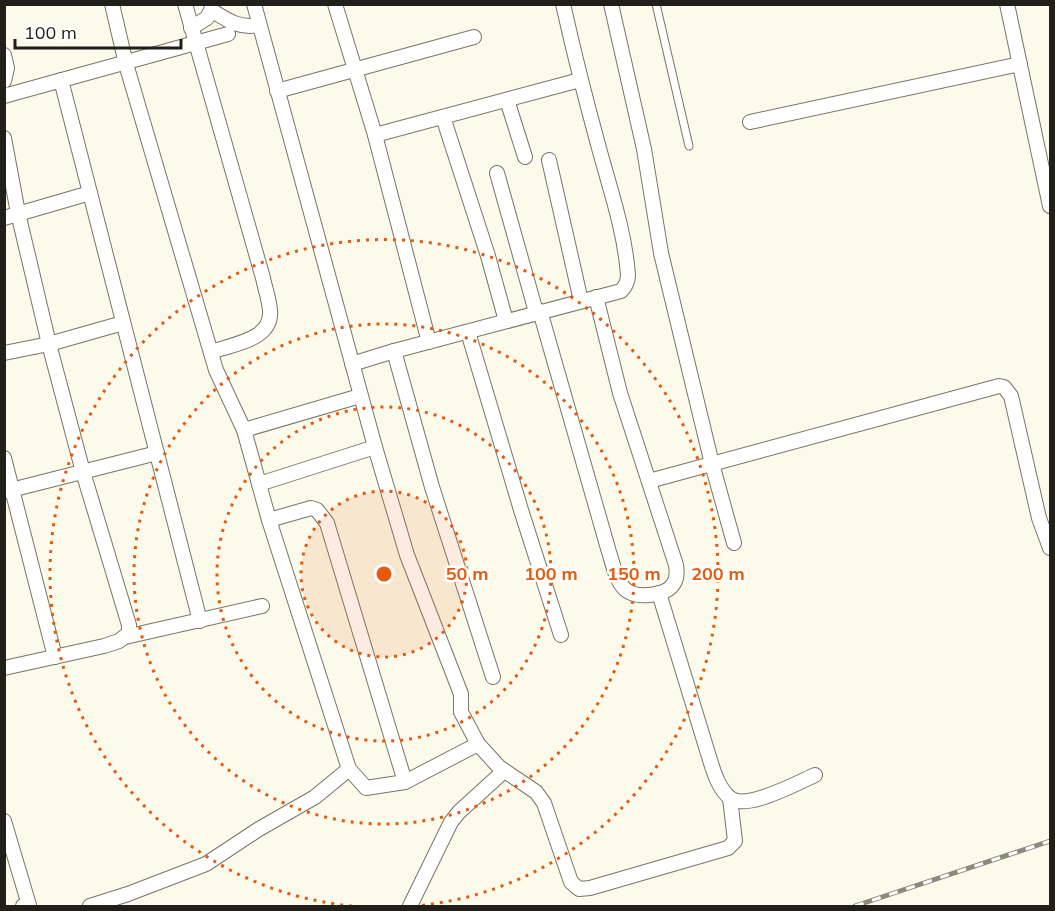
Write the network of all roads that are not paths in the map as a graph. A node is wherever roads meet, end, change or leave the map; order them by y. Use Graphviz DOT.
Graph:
graph roads {
  1 [pos="112,4"];
  2 [pos="185,4"];
  3 [pos="254,4"];
  4 [pos="335,4"];
  5 [pos="563,4"];
  6 [pos="611,4"];
  7 [pos="656,4"];
  8 [pos="1007,4"];
  9 [pos="208,7"];
  10 [pos="259,25"];
  11 [pos="191,28"];
  12 [pos="228,34"];
  13 [pos="474,37"];
  14 [pos="195,44"];
  15 [pos="4,55"];
  16 [pos="126,64"];
  17 [pos="1020,64"];
  18 [pos="354,69"];
  19 [pos="61,80"];
  20 [pos="580,80"];
  21 [pos="4,81"];
  22 [pos="277,91"];
  23 [pos="4,96"];
  24 [pos="507,100"];
  25 [pos="443,117"];
  26 [pos="750,122"];
  27 [pos="375,135"];
  28 [pos="4,138"];
  29 [pos="689,146"];
  30 [pos="525,157"];
  31 [pos="549,160"];
  32 [pos="497,173"];
  33 [pos="90,193"];
  34 [pos="1050,206"];
  35 [pos="18,213"];
  36 [pos="4,218"];
  37 [pos="596,297"];
  38 [pos="581,301"];
  39 [pos="538,312"];
  40 [pos="506,321"];
  41 [pos="123,324"];
  42 [pos="468,332"];
  43 [pos="429,342"];
  44 [pos="49,344"];
  45 [pos="394,351"];
  46 [pos="211,352"];
  47 [pos="4,353"];
  48 [pos="352,364"];
  49 [pos="360,396"];
  50 [pos="244,430"];
  51 [pos="375,447"];
  52 [pos="157,453"];
  53 [pos="4,458"];
  54 [pos="712,464"];
  55 [pos="83,472"];
  56 [pos="648,481"];
  57 [pos="259,484"];
  58 [pos="9,490"];
  59 [pos="269,520"];
  60 [pos="734,543"];
  61 [pos="1050,548"];
  62 [pos="659,593"];
  63 [pos="262,606"];
  64 [pos="200,621"];
  65 [pos="561,635"];
  66 [pos="125,637"];
  67 [pos="55,657"];
  68 [pos="4,668"];
  69 [pos="493,676"];
  70 [pos="478,744"];
  71 [pos="349,769"];
  72 [pos="504,771"];
  73 [pos="814,775"];
  74 [pos="405,783"];
  75 [pos="730,798"];
  76 [pos="4,821"];
  77 [pos="27,906"];
  78 [pos="90,906"];
  79 [pos="410,906"];
  1 -- 16 [label="street"];
  2 -- 11 [label="street"];
  3 -- 10 [label="street"];
  4 -- 18 [label="street"];
  5 -- 20 [label="street"];
  6 -- 54 [label="street"];
  7 -- 29 [label="lane"];
  8 -- 17 [label="street"];
  9 -- 10 [label="street"];
  9 -- 11 [label="street"];
  10 -- 22 [label="street"];
  11 -- 14 [label="street"];
  12 -- 14 [label="street"];
  13 -- 18 [label="street"];
  14 -- 16 [label="street"];
  14 -- 46 [label="street"];
  15 -- 21 [label="street"];
  16 -- 19 [label="street"];
  16 -- 46 [label="street"];
  17 -- 26 [label="street"];
  17 -- 34 [label="street"];
  18 -- 22 [label="street"];
  18 -- 27 [label="street"];
  19 -- 23 [label="street"];
  19 -- 33 [label="street"];
  20 -- 24 [label="street"];
  20 -- 37 [label="street"];
  22 -- 48 [label="street"];
  24 -- 25 [label="street"];
  24 -- 30 [label="street"];
  25 -- 27 [label="street"];
  25 -- 40 [label="street"];
  27 -- 43 [label="street"];
  28 -- 35 [label="street"];
  31 -- 38 [label="street"];
  32 -- 39 [label="street"];
  33 -- 35 [label="street"];
  33 -- 41 [label="street"];
  35 -- 36 [label="street"];
  35 -- 44 [label="street"];
  37 -- 38 [label="street"];
  37 -- 56 [label="street"];
  38 -- 39 [label="street"];
  39 -- 40 [label="street"];
  39 -- 62 [label="street"];
  40 -- 42 [label="street"];
  41 -- 44 [label="street"];
  41 -- 52 [label="street"];
  42 -- 43 [label="street"];
  42 -- 65 [label="street"];
  43 -- 45 [label="street"];
  44 -- 47 [label="street"];
  44 -- 55 [label="street"];
  45 -- 48 [label="street"];
  45 -- 69 [label="street"];
  46 -- 50 [label="street"];
  48 -- 49 [label="street"];
  49 -- 50 [label="street"];
  49 -- 51 [label="street"];
  50 -- 57 [label="street"];
  51 -- 57 [label="street"];
  51 -- 70 [label="street"];
  52 -- 55 [label="street"];
  52 -- 64 [label="street"];
  53 -- 58 [label="street"];
  54 -- 56 [label="street"];
  54 -- 60 [label="street"];
  54 -- 61 [label="street"];
  55 -- 58 [label="street"];
  55 -- 66 [label="street"];
  56 -- 62 [label="street"];
  57 -- 59 [label="street"];
  58 -- 67 [label="street"];
  59 -- 71 [label="street"];
  59 -- 74 [label="street"];
  62 -- 75 [label="street"];
  63 -- 64 [label="street"];
  64 -- 66 [label="street"];
  66 -- 67 [label="street"];
  67 -- 68 [label="street"];
  70 -- 72 [label="street"];
  70 -- 74 [label="street"];
  71 -- 74 [label="street"];
  71 -- 78 [label="street"];
  72 -- 75 [label="street"];
  72 -- 79 [label="street"];
  73 -- 75 [label="street"];
  76 -- 77 [label="street"];
}
